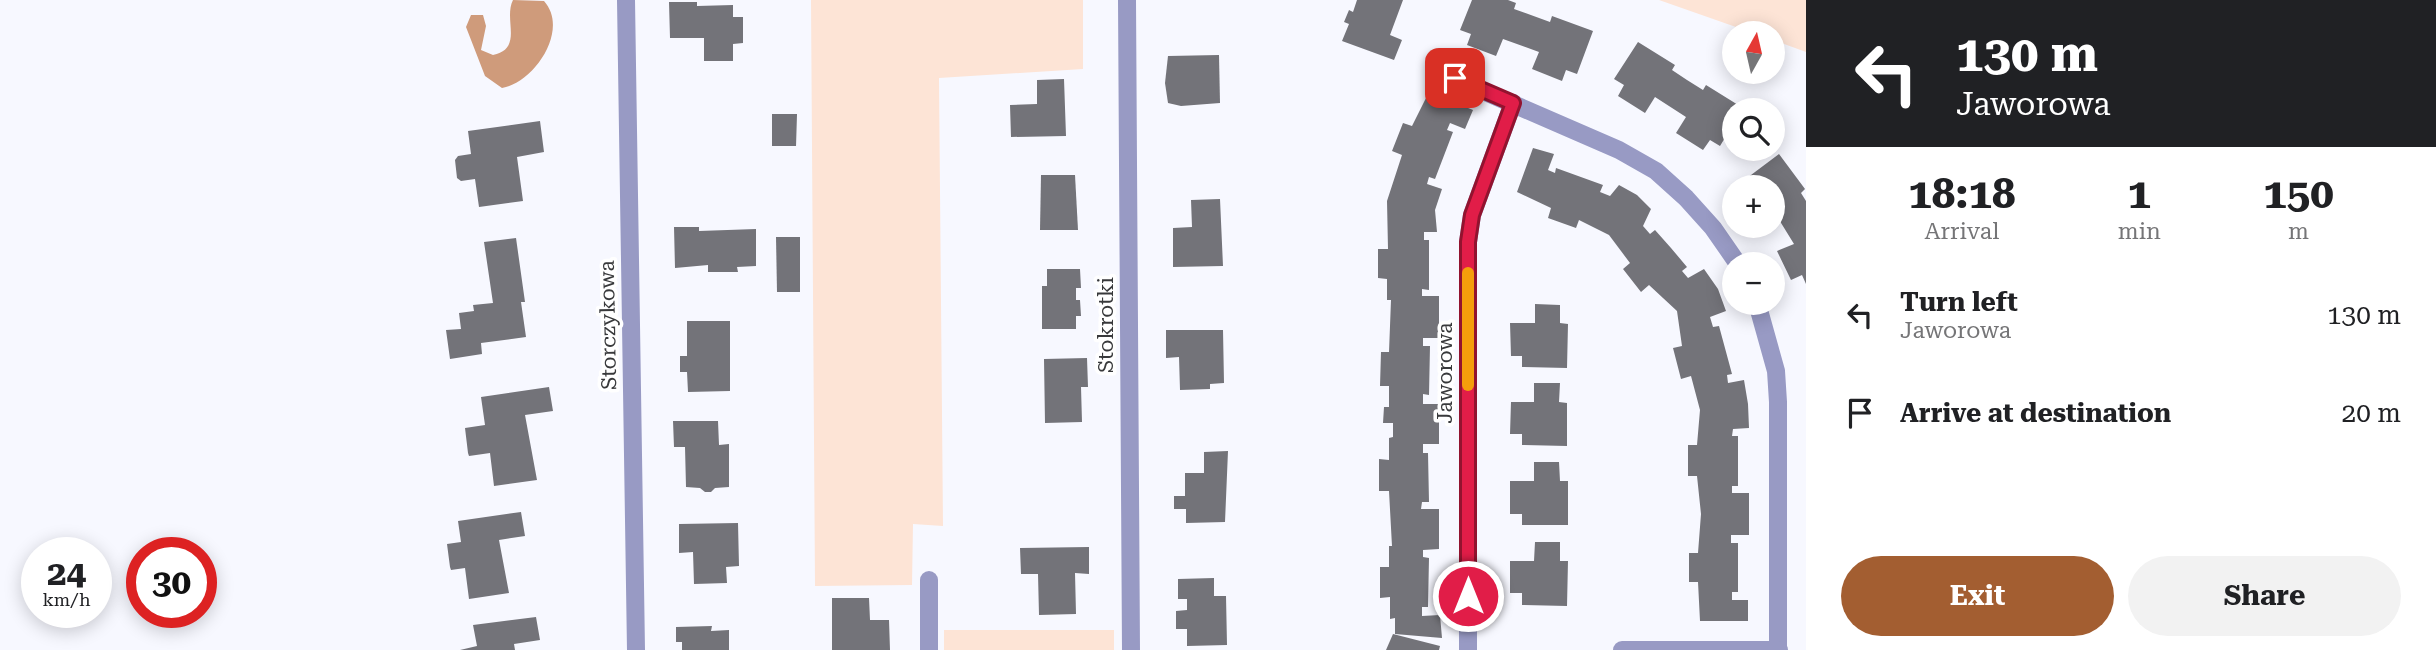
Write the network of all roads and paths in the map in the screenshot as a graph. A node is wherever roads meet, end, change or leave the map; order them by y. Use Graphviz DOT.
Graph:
graph roads {
  1 [pos="626,0"];
  2 [pos="1126,0"];
  3 [pos="1435,70"];
  4 [pos="1513,103"];
  5 [pos="1730,252"];
  6 [pos="1760,315"];
  7 [pos="929,580"];
  8 [pos="636,650"];
  9 [pos="929,650"];
  10 [pos="1131,650"];
  11 [pos="1468,650"];
  12 [pos="1622,650"];
  13 [pos="1779,650"];
  1 -- 8 [label="street, Storczykowa"];
  2 -- 10 [label="street, Stokrotki"];
  3 -- 4 [label="street"];
  4 -- 5 [label="street"];
  4 -- 11 [label="street, Jaworowa"];
  6 -- 13 [label="street"];
  7 -- 9 [label="street"];
  12 -- 13 [label="street"];
}
